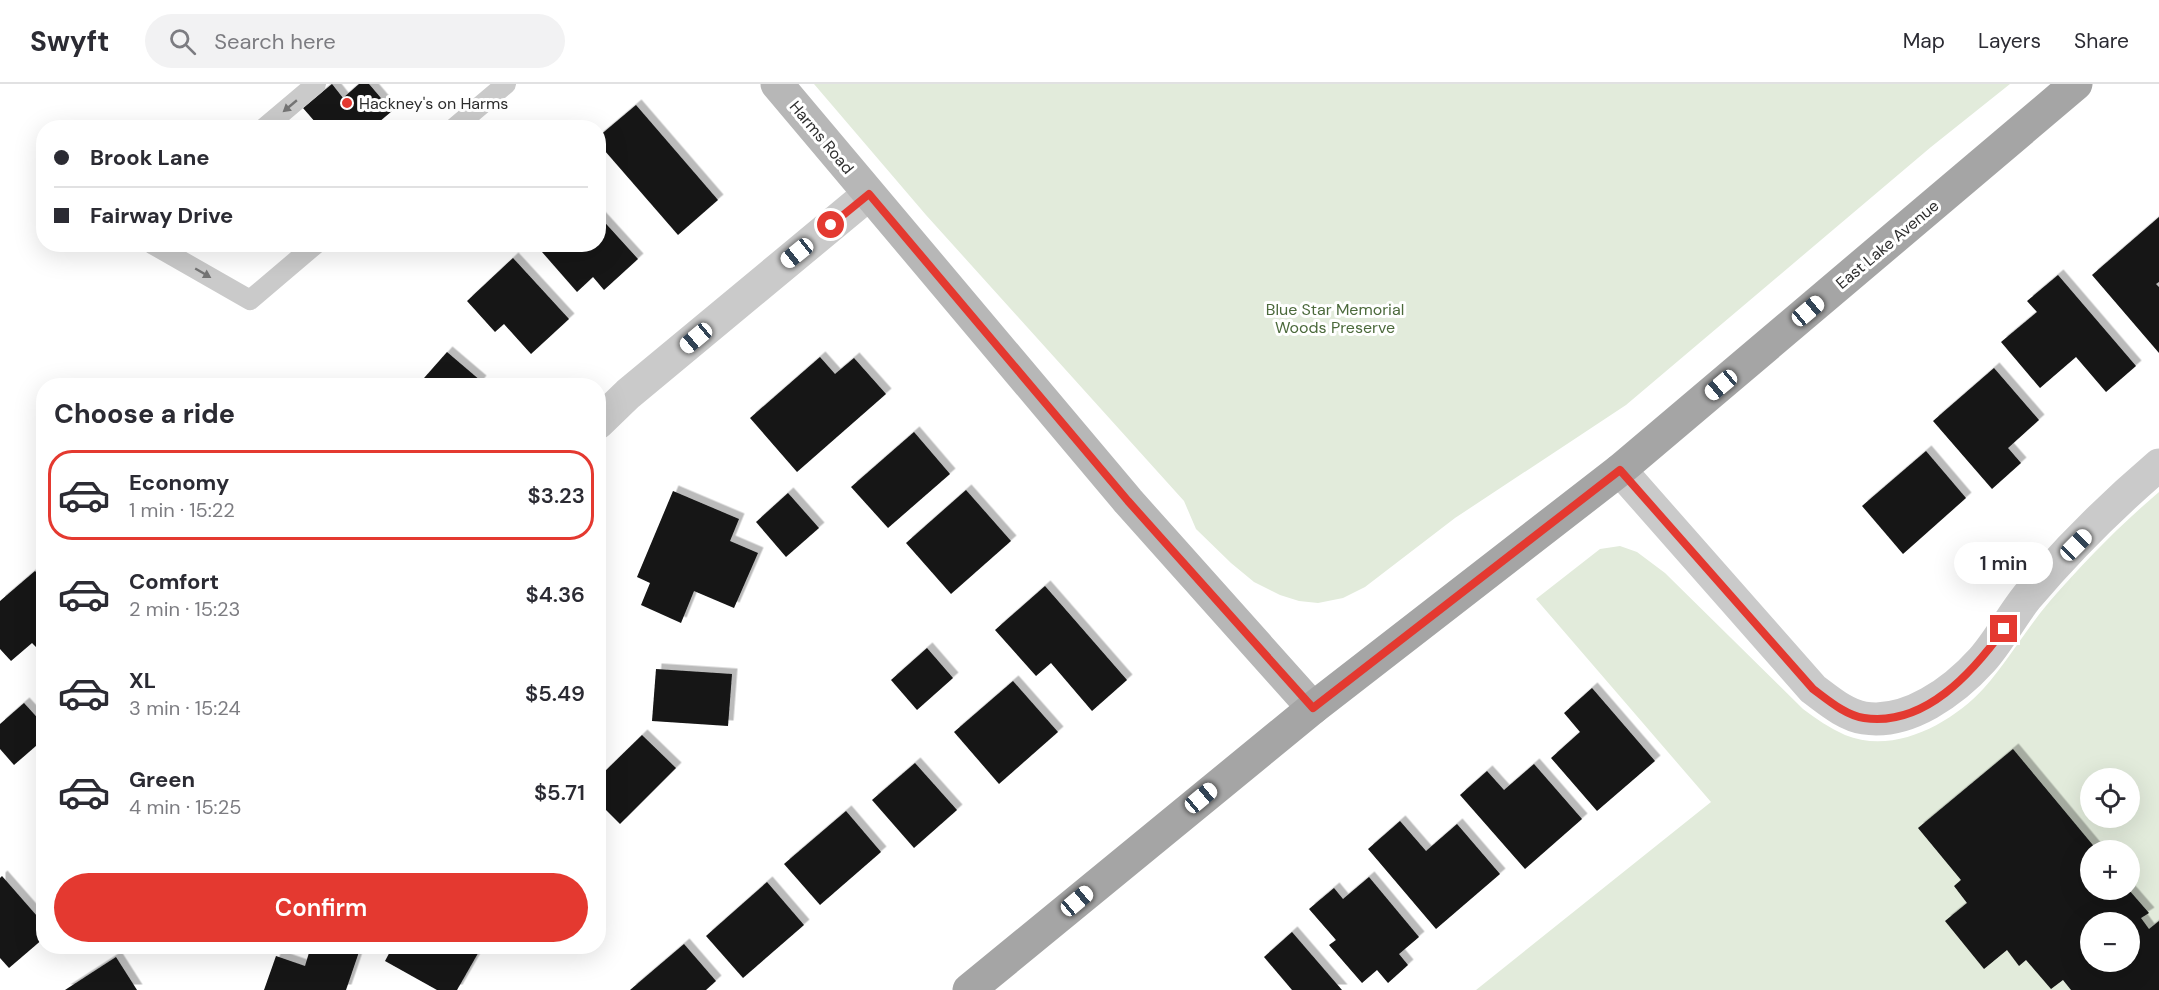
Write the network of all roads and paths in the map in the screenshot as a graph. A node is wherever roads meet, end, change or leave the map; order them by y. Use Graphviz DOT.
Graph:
graph roads {
  1 [pos="316,84"];
  2 [pos="506,84"];
  3 [pos="777,84"];
  4 [pos="2076,84"];
  5 [pos="273,120"];
  6 [pos="463,120"];
  7 [pos="869,194"];
  8 [pos="166,252"];
  9 [pos="307,252"];
  10 [pos="606,415"];
  11 [pos="2159,465"];
  12 [pos="1620,470"];
  13 [pos="1313,708"];
  14 [pos="969,990"];
  1 -- 5 [label="lane, one-way"];
  2 -- 6 [label="lane"];
  3 -- 7 [label="main road, Harms Road"];
  4 -- 12 [label="main road, East Lake Avenue"];
  7 -- 10 [label="street"];
  7 -- 13 [label="main road, Harms Road"];
  8 -- 9 [label="lane, one-way"];
  11 -- 12 [label="street"];
  12 -- 13 [label="main road, East Lake Avenue"];
  13 -- 14 [label="main road, East Lake Avenue"];
}
